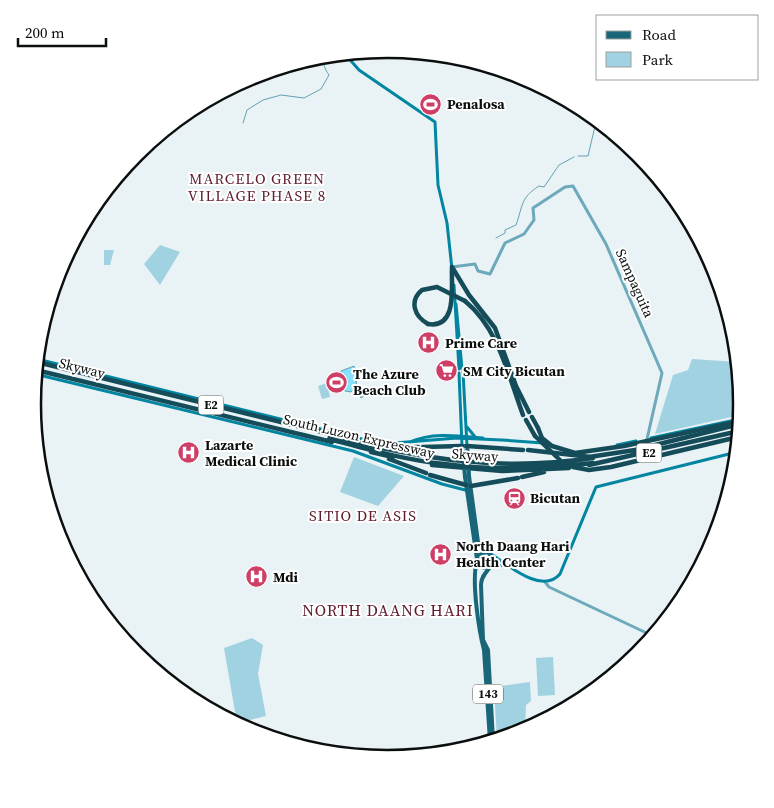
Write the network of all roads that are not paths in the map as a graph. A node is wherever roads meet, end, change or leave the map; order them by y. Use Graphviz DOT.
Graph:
graph roads {
  1 [pos="349,60"];
  2 [pos="452,267"];
  3 [pos="464,288"];
  4 [pos="454,292"];
  5 [pos="450,293"];
  6 [pos="450,293"];
  7 [pos="450,293"];
  8 [pos="450,293"];
  9 [pos="43,368"];
  10 [pos="43,368"];
  11 [pos="43,368"];
  12 [pos="43,368"];
  13 [pos="43,368"];
  14 [pos="43,368"];
  15 [pos="461,371"];
  16 [pos="466,423"];
  17 [pos="732,423"];
  18 [pos="732,424"];
  19 [pos="732,424"];
  20 [pos="732,424"];
  21 [pos="732,432"];
  22 [pos="732,432"];
  23 [pos="464,438"];
  24 [pos="476,438"];
  25 [pos="649,439"];
  26 [pos="731,439"];
  27 [pos="502,440"];
  28 [pos="465,446"];
  29 [pos="385,447"];
  30 [pos="729,454"];
  31 [pos="381,455"];
  32 [pos="593,457"];
  33 [pos="558,469"];
  34 [pos="469,488"];
  35 [pos="489,553"];
  36 [pos="477,560"];
  37 [pos="491,567"];
  38 [pos="514,568"];
  39 [pos="544,582"];
  40 [pos="646,633"];
  41 [pos="491,733"];
  42 [pos="492,733"];
  1 -- 2 [label="main road"];
  2 -- 3 [label="highway"];
  2 -- 4 [label="main road"];
  2 -- 5 [label="highway, bridge"];
  2 -- 25 [label="street, Sampaguita"];
  3 -- 4 [label="highway"];
  3 -- 18 [label="highway, bridge"];
  4 -- 15 [label="main road"];
  6 -- 7 [label="highway, bridge"];
  8 -- 26 [label="highway, bridge"];
  9 -- 19 [label="highway, Skyway / E2, bridge"];
  10 -- 21 [label="highway, Skyway / E2, bridge"];
  11 -- 23 [label="main road"];
  12 -- 29 [label="highway, South Luzon Expressway / E2"];
  13 -- 31 [label="highway, South Luzon Expressway / E2"];
  14 -- 34 [label="main road"];
  15 -- 16 [label="main road"];
  15 -- 23 [label="main road"];
  16 -- 23 [label="main road"];
  16 -- 24 [label="main road"];
  17 -- 25 [label="main road"];
  20 -- 32 [label="highway, South Luzon Expressway / E2"];
  22 -- 33 [label="highway, South Luzon Expressway / E2"];
  23 -- 24 [label="main road"];
  23 -- 27 [label="main road"];
  23 -- 28 [label="main road"];
  24 -- 27 [label="main road"];
  25 -- 27 [label="main road"];
  28 -- 29 [label="highway"];
  28 -- 32 [label="highway"];
  28 -- 34 [label="main road, bridge"];
  29 -- 32 [label="highway, South Luzon Expressway / E2"];
  30 -- 39 [label="main road"];
  31 -- 33 [label="highway, South Luzon Expressway / E2"];
  31 -- 34 [label="highway"];
  33 -- 34 [label="highway"];
  34 -- 35 [label="main road, 143"];
  34 -- 36 [label="main road, 143"];
  35 -- 36 [label="main road"];
  35 -- 37 [label="main road, 143"];
  35 -- 38 [label="main road"];
  36 -- 37 [label="main road"];
  36 -- 41 [label="main road, 143"];
  37 -- 38 [label="main road"];
  37 -- 42 [label="main road, 143"];
  38 -- 39 [label="main road"];
  39 -- 40 [label="street"];
}
